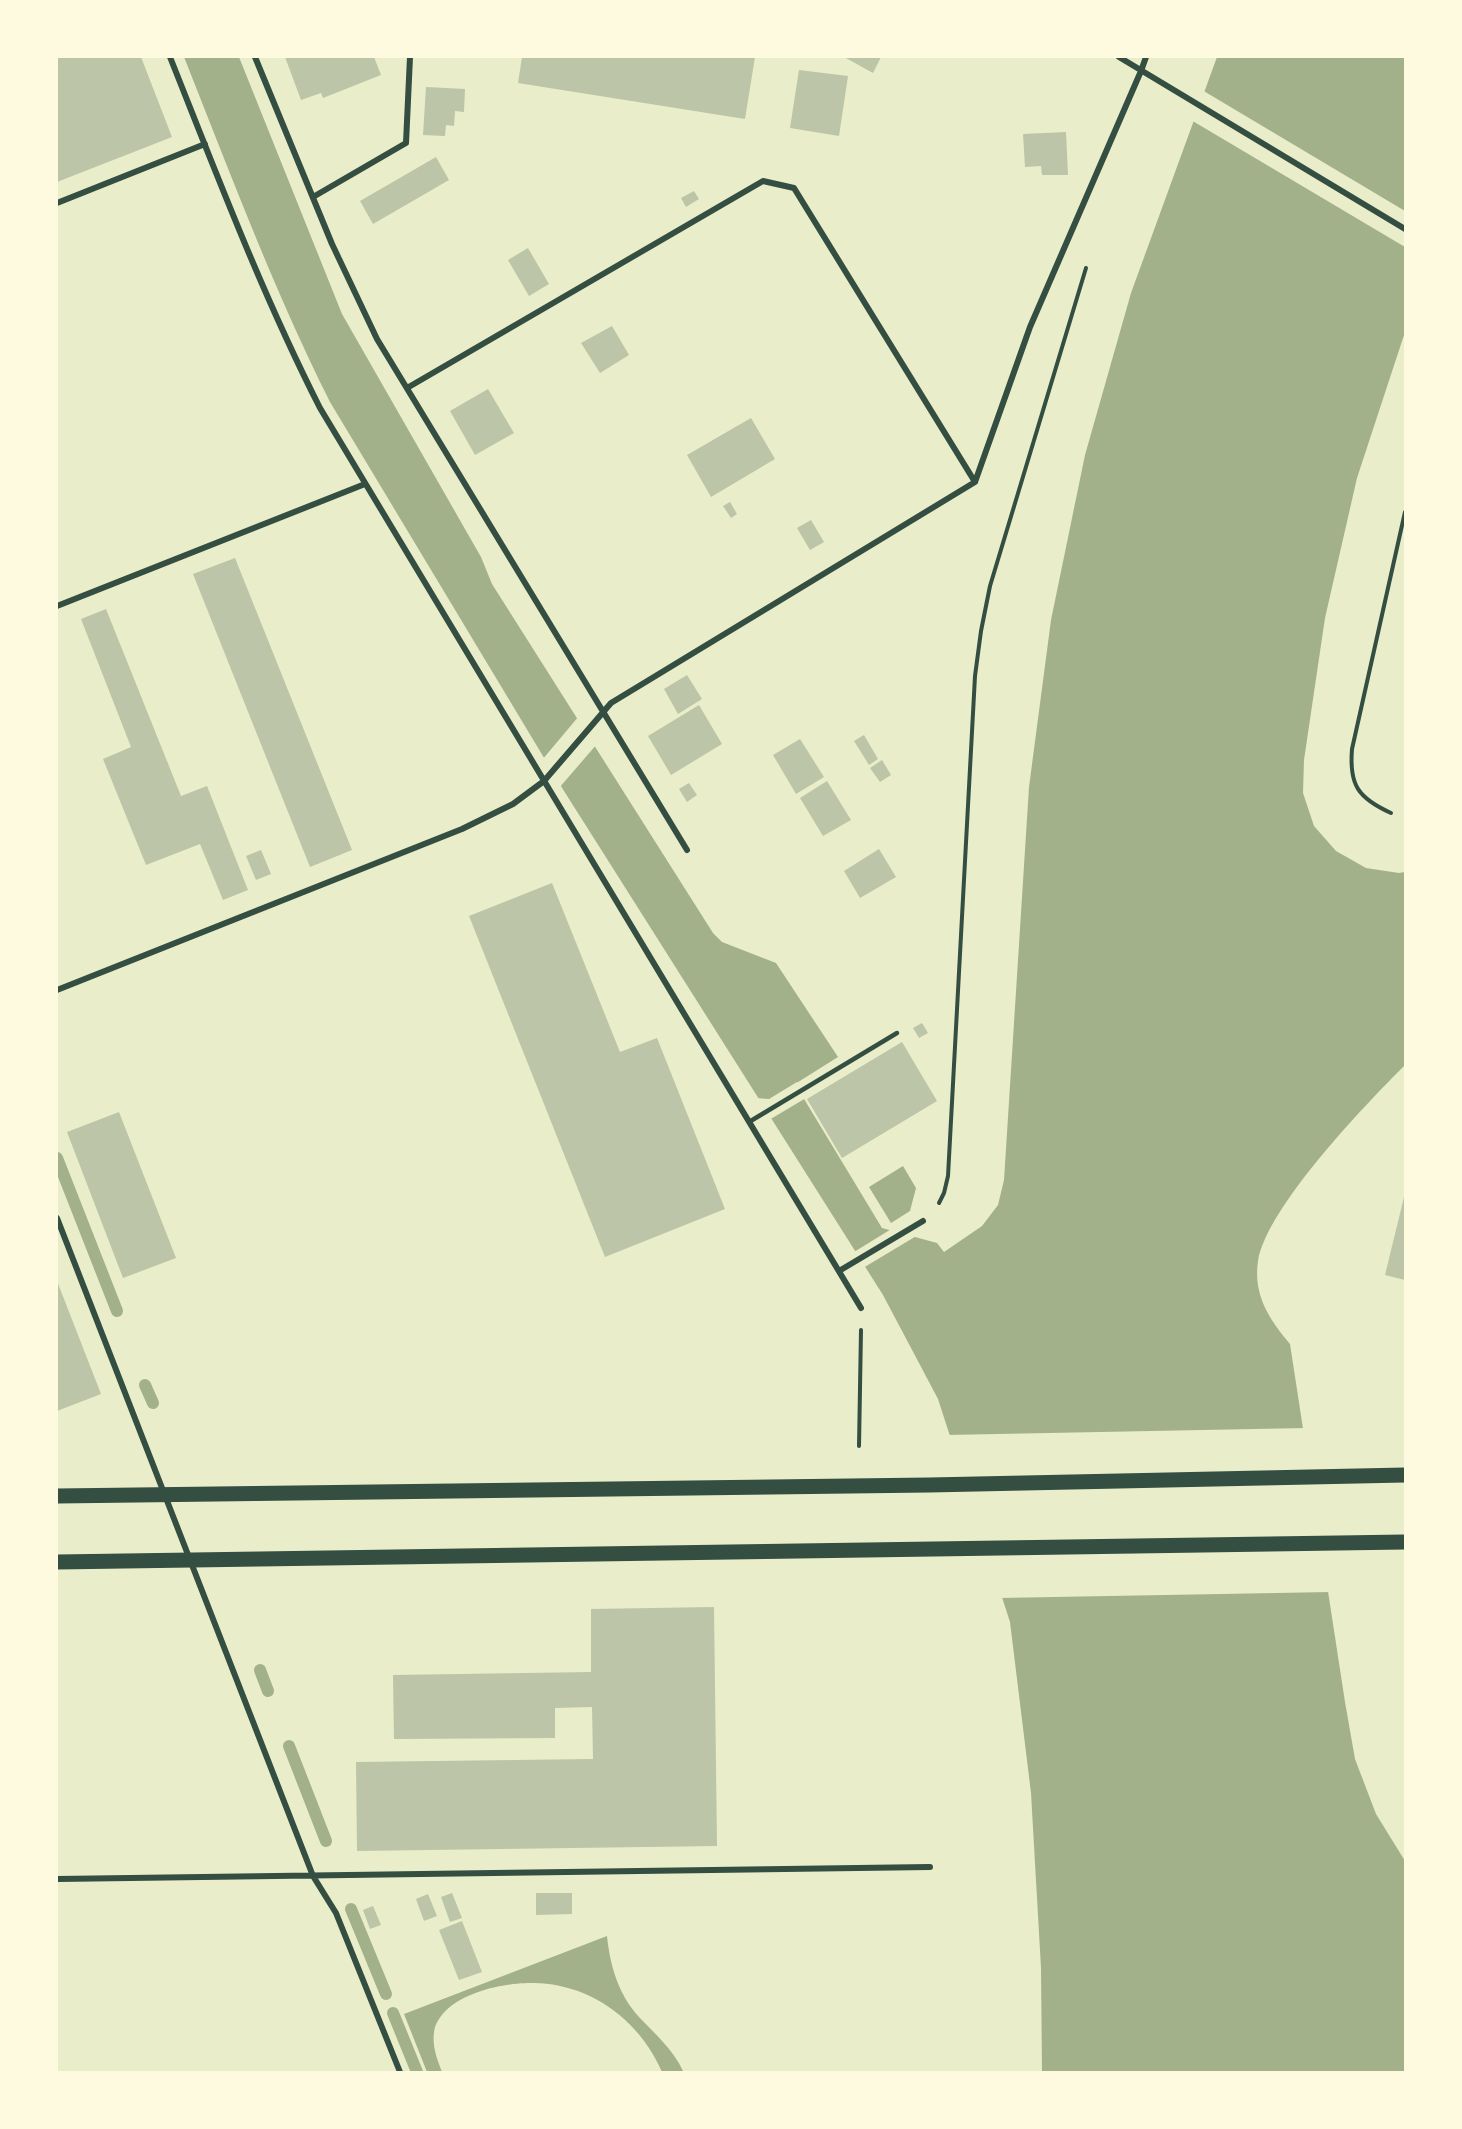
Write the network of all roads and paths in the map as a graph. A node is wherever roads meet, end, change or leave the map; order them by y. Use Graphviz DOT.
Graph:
graph roads {
  1 [pos="170,57"];
  2 [pos="255,57"];
  3 [pos="410,57"];
  4 [pos="1119,57"];
  5 [pos="1146,57"];
  6 [pos="1141,71"];
  7 [pos="205,144"];
  8 [pos="312,197"];
  9 [pos="57,203"];
  10 [pos="1405,229"];
  11 [pos="1089,258"];
  12 [pos="406,388"];
  13 [pos="975,482"];
  14 [pos="365,484"];
  15 [pos="1405,512"];
  16 [pos="57,606"];
  17 [pos="603,712"];
  18 [pos="544,781"];
  19 [pos="1391,813"];
  20 [pos="687,850"];
  21 [pos="57,990"];
  22 [pos="897,1033"];
  23 [pos="748,1122"];
  24 [pos="57,1218"];
  25 [pos="923,1221"];
  26 [pos="839,1271"];
  27 [pos="861,1308"];
  28 [pos="859,1446"];
  29 [pos="1405,1475"];
  30 [pos="164,1494"];
  31 [pos="57,1497"];
  32 [pos="1405,1542"];
  33 [pos="190,1559"];
  34 [pos="57,1562"];
  35 [pos="930,1867"];
  36 [pos="313,1876"];
  37 [pos="57,1879"];
  38 [pos="400,2072"];
  1 -- 7 [label="street"];
  2 -- 8 [label="street"];
  3 -- 8 [label="street"];
  4 -- 6 [label="street"];
  5 -- 6 [label="street"];
  6 -- 10 [label="street"];
  6 -- 13 [label="street"];
  7 -- 9 [label="street"];
  7 -- 14 [label="street"];
  8 -- 12 [label="street"];
  11 -- 25 [label="path"];
  12 -- 13 [label="street"];
  12 -- 17 [label="street"];
  13 -- 17 [label="street"];
  14 -- 16 [label="street"];
  14 -- 18 [label="street"];
  15 -- 19 [label="path"];
  17 -- 18 [label="street"];
  17 -- 20 [label="street"];
  18 -- 21 [label="street"];
  18 -- 23 [label="street"];
  22 -- 23 [label="lane"];
  23 -- 26 [label="street"];
  24 -- 30 [label="street"];
  25 -- 26 [label="street"];
  26 -- 27 [label="street"];
  27 -- 28 [label="path"];
  29 -- 30 [label="main road"];
  30 -- 31 [label="main road"];
  30 -- 33 [label="street"];
  32 -- 33 [label="main road"];
  33 -- 34 [label="main road"];
  33 -- 36 [label="street"];
  35 -- 36 [label="street"];
  36 -- 37 [label="street"];
  36 -- 38 [label="street"];
}
